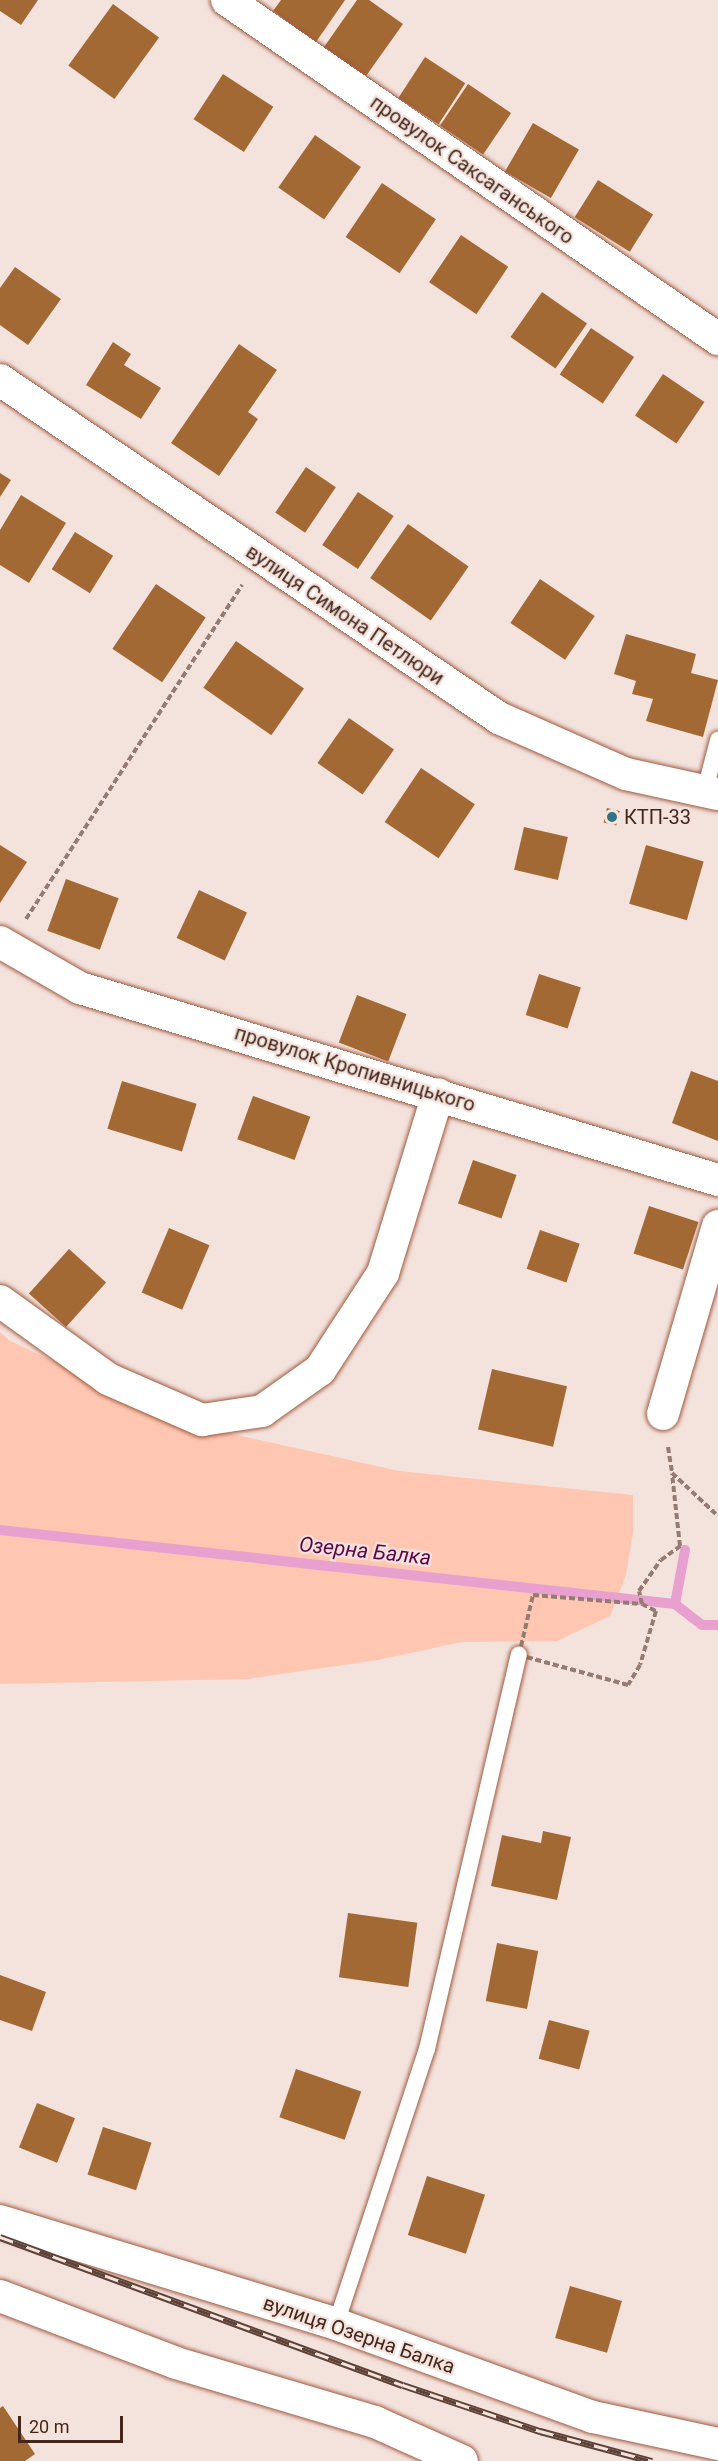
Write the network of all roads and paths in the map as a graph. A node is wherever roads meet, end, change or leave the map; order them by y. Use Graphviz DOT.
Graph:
graph roads {
  1 [pos="226,0"];
  2 [pos="718,339"];
  3 [pos="0,380"];
  4 [pos="260,557"];
  5 [pos="718,740"];
  6 [pos="712,792"];
  7 [pos="4,945"];
  8 [pos="438,1094"];
  9 [pos="718,1180"];
  10 [pos="718,1226"];
  11 [pos="0,1301"];
  12 [pos="663,1414"];
  13 [pos="718,1516"];
  14 [pos="642,1604"];
  15 [pos="519,1655"];
  16 [pos="0,2221"];
  17 [pos="0,2296"];
  18 [pos="336,2324"];
  19 [pos="718,2444"];
  20 [pos="461,2461"];
  1 -- 2 [label="street, провулок Саксаганського"];
  3 -- 4 [label="street, вулиця Симона Петлюри"];
  4 -- 6 [label="street, вулиця Симона Петлюри"];
  4 -- 7 [label="path"];
  5 -- 6 [label="lane"];
  7 -- 8 [label="street, провулок Кропивницького"];
  8 -- 9 [label="street, провулок Кропивницького"];
  8 -- 11 [label="street"];
  10 -- 12 [label="street"];
  13 -- 14 [label="path"];
  14 -- 15 [label="path"];
  14 -- 15 [label="path"];
  15 -- 18 [label="lane"];
  16 -- 18 [label="street, вулиця Озерна Балка"];
  17 -- 20 [label="street"];
  18 -- 19 [label="street, вулиця Озерна Балка"];
}
